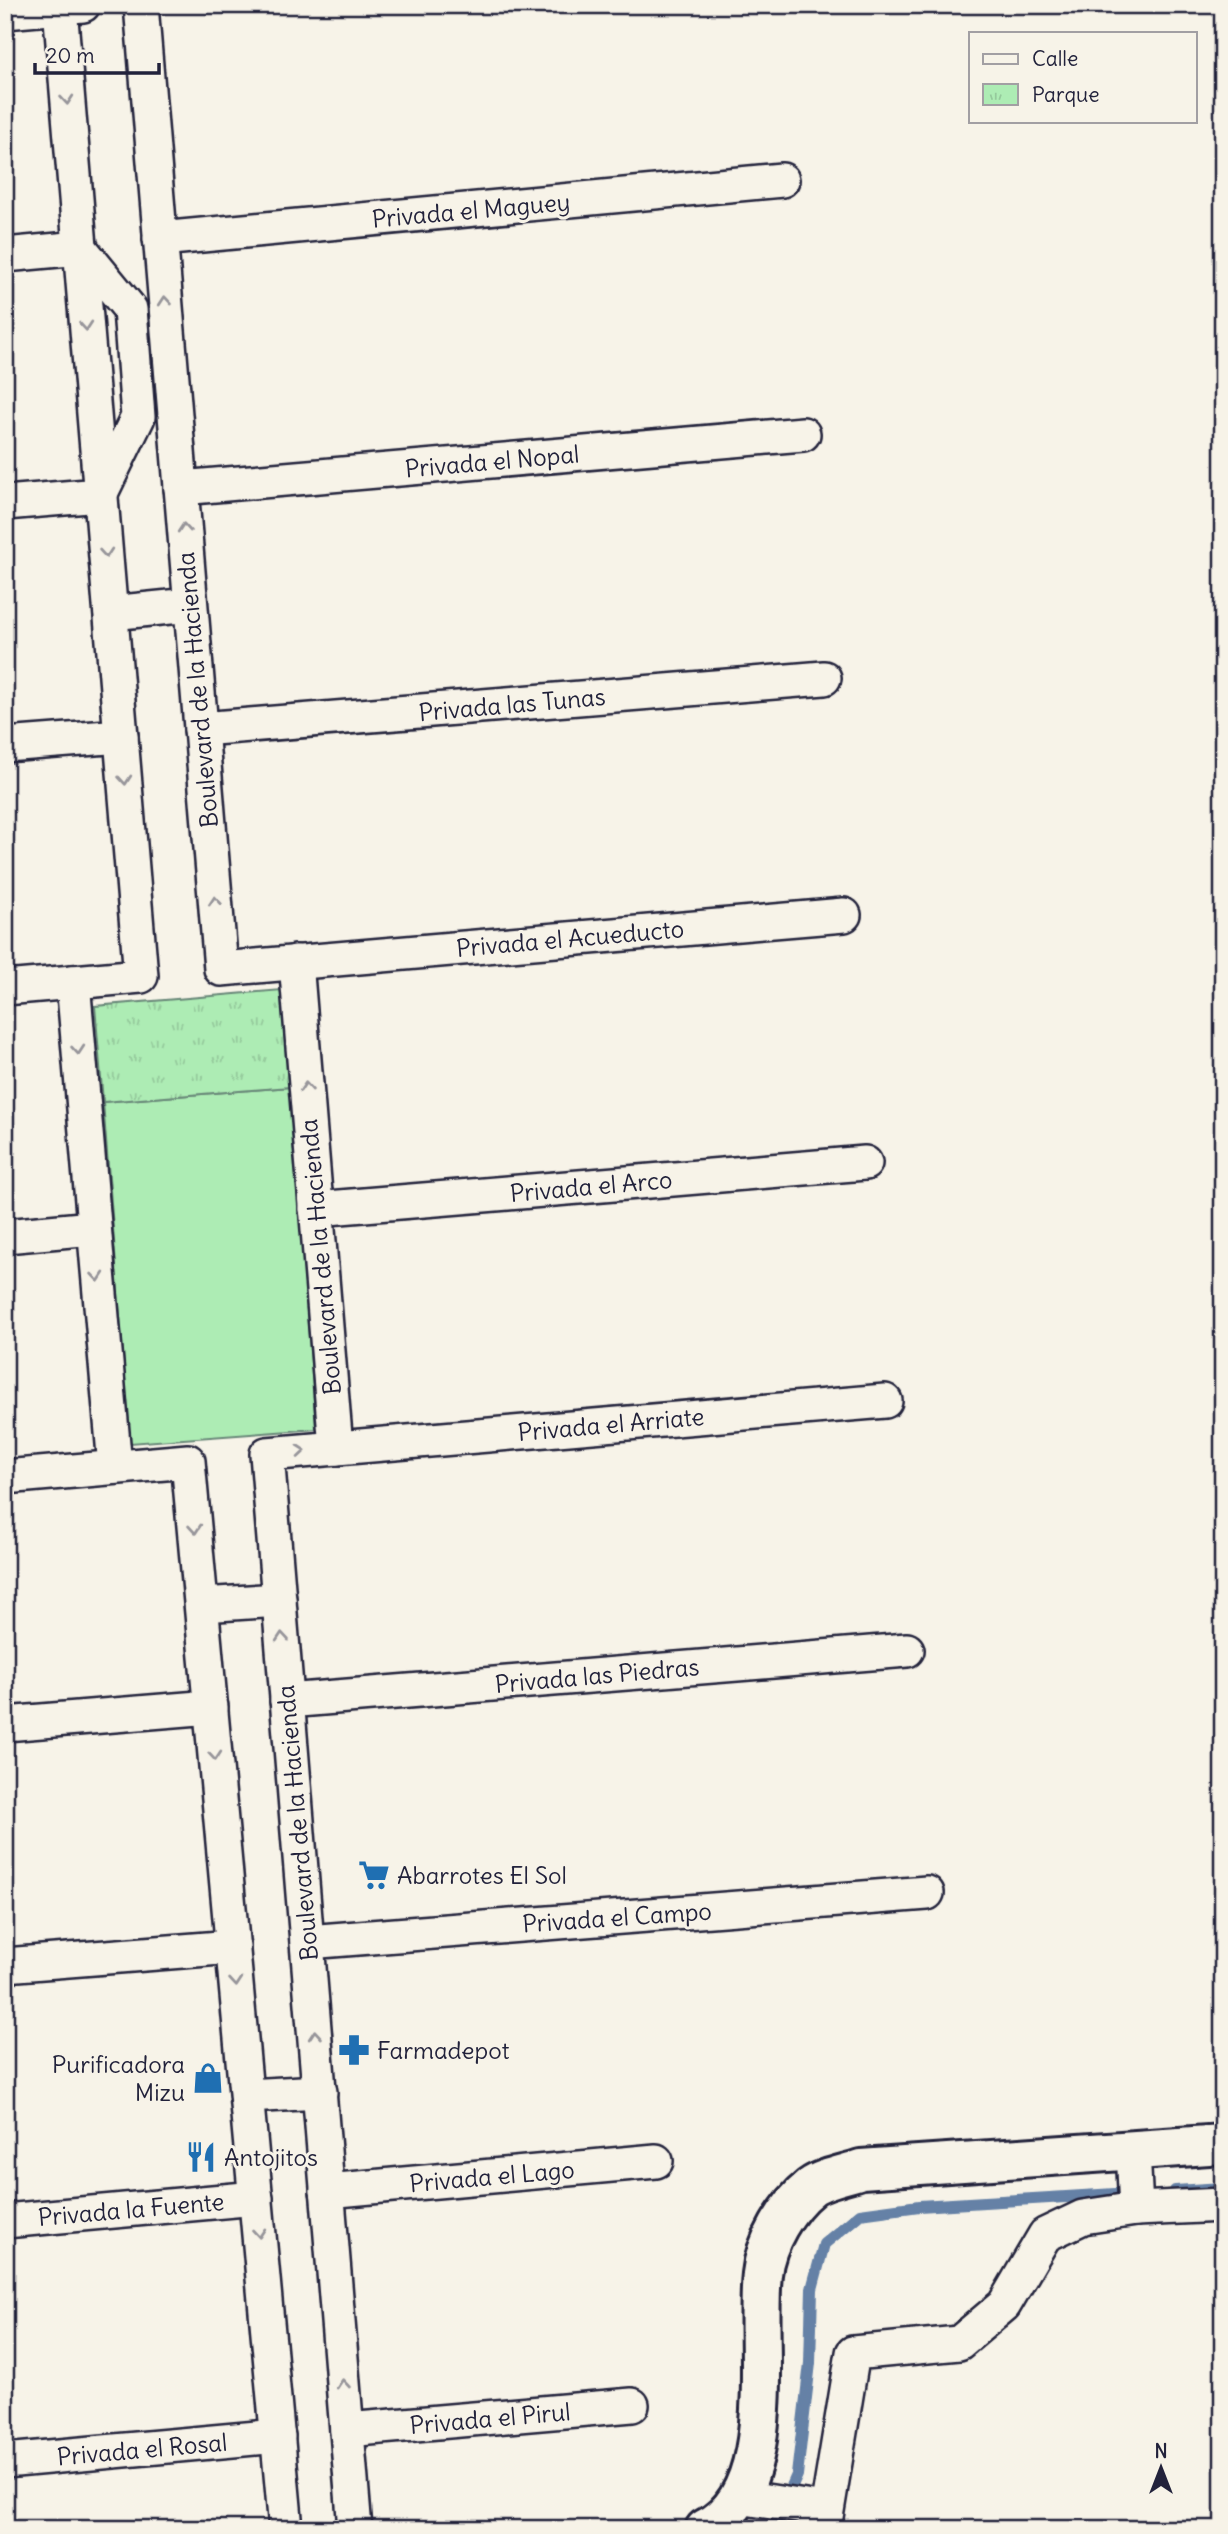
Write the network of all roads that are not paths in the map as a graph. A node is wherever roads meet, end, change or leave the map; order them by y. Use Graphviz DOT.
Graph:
graph roads {
  1 [pos="141,5"];
  2 [pos="71,6"];
  3 [pos="5,12"];
  4 [pos="782,180"];
  5 [pos="160,239"];
  6 [pos="80,247"];
  7 [pos="5,255"];
  8 [pos="803,434"];
  9 [pos="181,488"];
  10 [pos="100,495"];
  11 [pos="5,503"];
  12 [pos="190,605"];
  13 [pos="111,613"];
  14 [pos="824,678"];
  15 [pos="201,729"];
  16 [pos="121,736"];
  17 [pos="5,745"];
  18 [pos="844,915"];
  19 [pos="296,962"];
  20 [pos="73,982"];
  21 [pos="5,988"];
  22 [pos="865,1163"];
  23 [pos="316,1209"];
  24 [pos="93,1228"];
  25 [pos="5,1236"];
  26 [pos="885,1401"];
  27 [pos="336,1448"];
  28 [pos="115,1467"];
  29 [pos="5,1477"];
  30 [pos="279,1600"];
  31 [pos="202,1605"];
  32 [pos="907,1650"];
  33 [pos="287,1701"];
  34 [pos="211,1707"];
  35 [pos="5,1724"];
  36 [pos="927,1893"];
  37 [pos="307,1942"];
  38 [pos="233,1947"];
  39 [pos="5,1965"];
  40 [pos="320,2092"];
  41 [pos="247,2096"];
  42 [pos="1223,2144"];
  43 [pos="656,2161"];
  44 [pos="1133,2162"];
  45 [pos="327,2191"];
  46 [pos="256,2198"];
  47 [pos="1223,2205"];
  48 [pos="1136,2208"];
  49 [pos="5,2221"];
  50 [pos="632,2405"];
  51 [pos="347,2430"];
  52 [pos="278,2437"];
  53 [pos="5,2461"];
  54 [pos="753,2498"];
  55 [pos="817,2514"];
  56 [pos="286,2529"];
  57 [pos="355,2529"];
  58 [pos="705,2529"];
  1 -- 5 [label="street, Boulevard de la Hacienda"];
  2 -- 3 [label="street"];
  2 -- 6 [label="street, one-way"];
  4 -- 5 [label="street, Privada el Maguey"];
  9 -- 5 [label="street, Boulevard de la Hacienda, one-way"];
  6 -- 7 [label="street"];
  6 -- 10 [label="street, one-way"];
  6 -- 10 [label="street"];
  8 -- 9 [label="street, Privada el Nopal"];
  12 -- 9 [label="street, Boulevard de la Hacienda, one-way"];
  10 -- 11 [label="street"];
  10 -- 13 [label="street, one-way"];
  12 -- 13 [label="street"];
  12 -- 15 [label="street, Boulevard de la Hacienda"];
  13 -- 16 [label="street"];
  14 -- 15 [label="street, Privada las Tunas"];
  19 -- 15 [label="street, Boulevard de la Hacienda, one-way"];
  16 -- 17 [label="street"];
  16 -- 20 [label="street, one-way"];
  18 -- 19 [label="street, Privada el Acueducto"];
  23 -- 19 [label="street, Boulevard de la Hacienda, one-way"];
  20 -- 21 [label="street"];
  20 -- 24 [label="street, one-way"];
  22 -- 23 [label="street, Privada el Arco"];
  23 -- 27 [label="street, Boulevard de la Hacienda"];
  24 -- 25 [label="street"];
  24 -- 28 [label="street, one-way"];
  26 -- 27 [label="street, Privada el Arriate"];
  30 -- 27 [label="street, Boulevard de la Hacienda, one-way"];
  28 -- 29 [label="street"];
  28 -- 31 [label="street, one-way"];
  30 -- 31 [label="street"];
  33 -- 30 [label="street, Boulevard de la Hacienda, one-way"];
  31 -- 34 [label="street"];
  32 -- 33 [label="street, Privada las Piedras"];
  33 -- 37 [label="street, Boulevard de la Hacienda"];
  34 -- 35 [label="street"];
  34 -- 38 [label="street, one-way"];
  36 -- 37 [label="street, Privada el Campo"];
  40 -- 37 [label="street, Boulevard de la Hacienda, one-way"];
  38 -- 39 [label="street"];
  38 -- 41 [label="street, one-way"];
  40 -- 41 [label="street"];
  40 -- 45 [label="street, Boulevard de la Hacienda"];
  41 -- 46 [label="street"];
  42 -- 44 [label="street"];
  43 -- 45 [label="street, Privada el Lago"];
  44 -- 48 [label="street"];
  44 -- 54 [label="street"];
  51 -- 45 [label="street, Boulevard de la Hacienda, one-way"];
  46 -- 49 [label="street, Privada la Fuente"];
  46 -- 52 [label="street, one-way"];
  47 -- 48 [label="street"];
  48 -- 55 [label="street"];
  50 -- 51 [label="street, Privada el Pirul"];
  51 -- 57 [label="street, Boulevard de la Hacienda"];
  52 -- 53 [label="street, Privada el Rosal"];
  52 -- 56 [label="street"];
  54 -- 55 [label="street"];
  54 -- 58 [label="street"];
}
